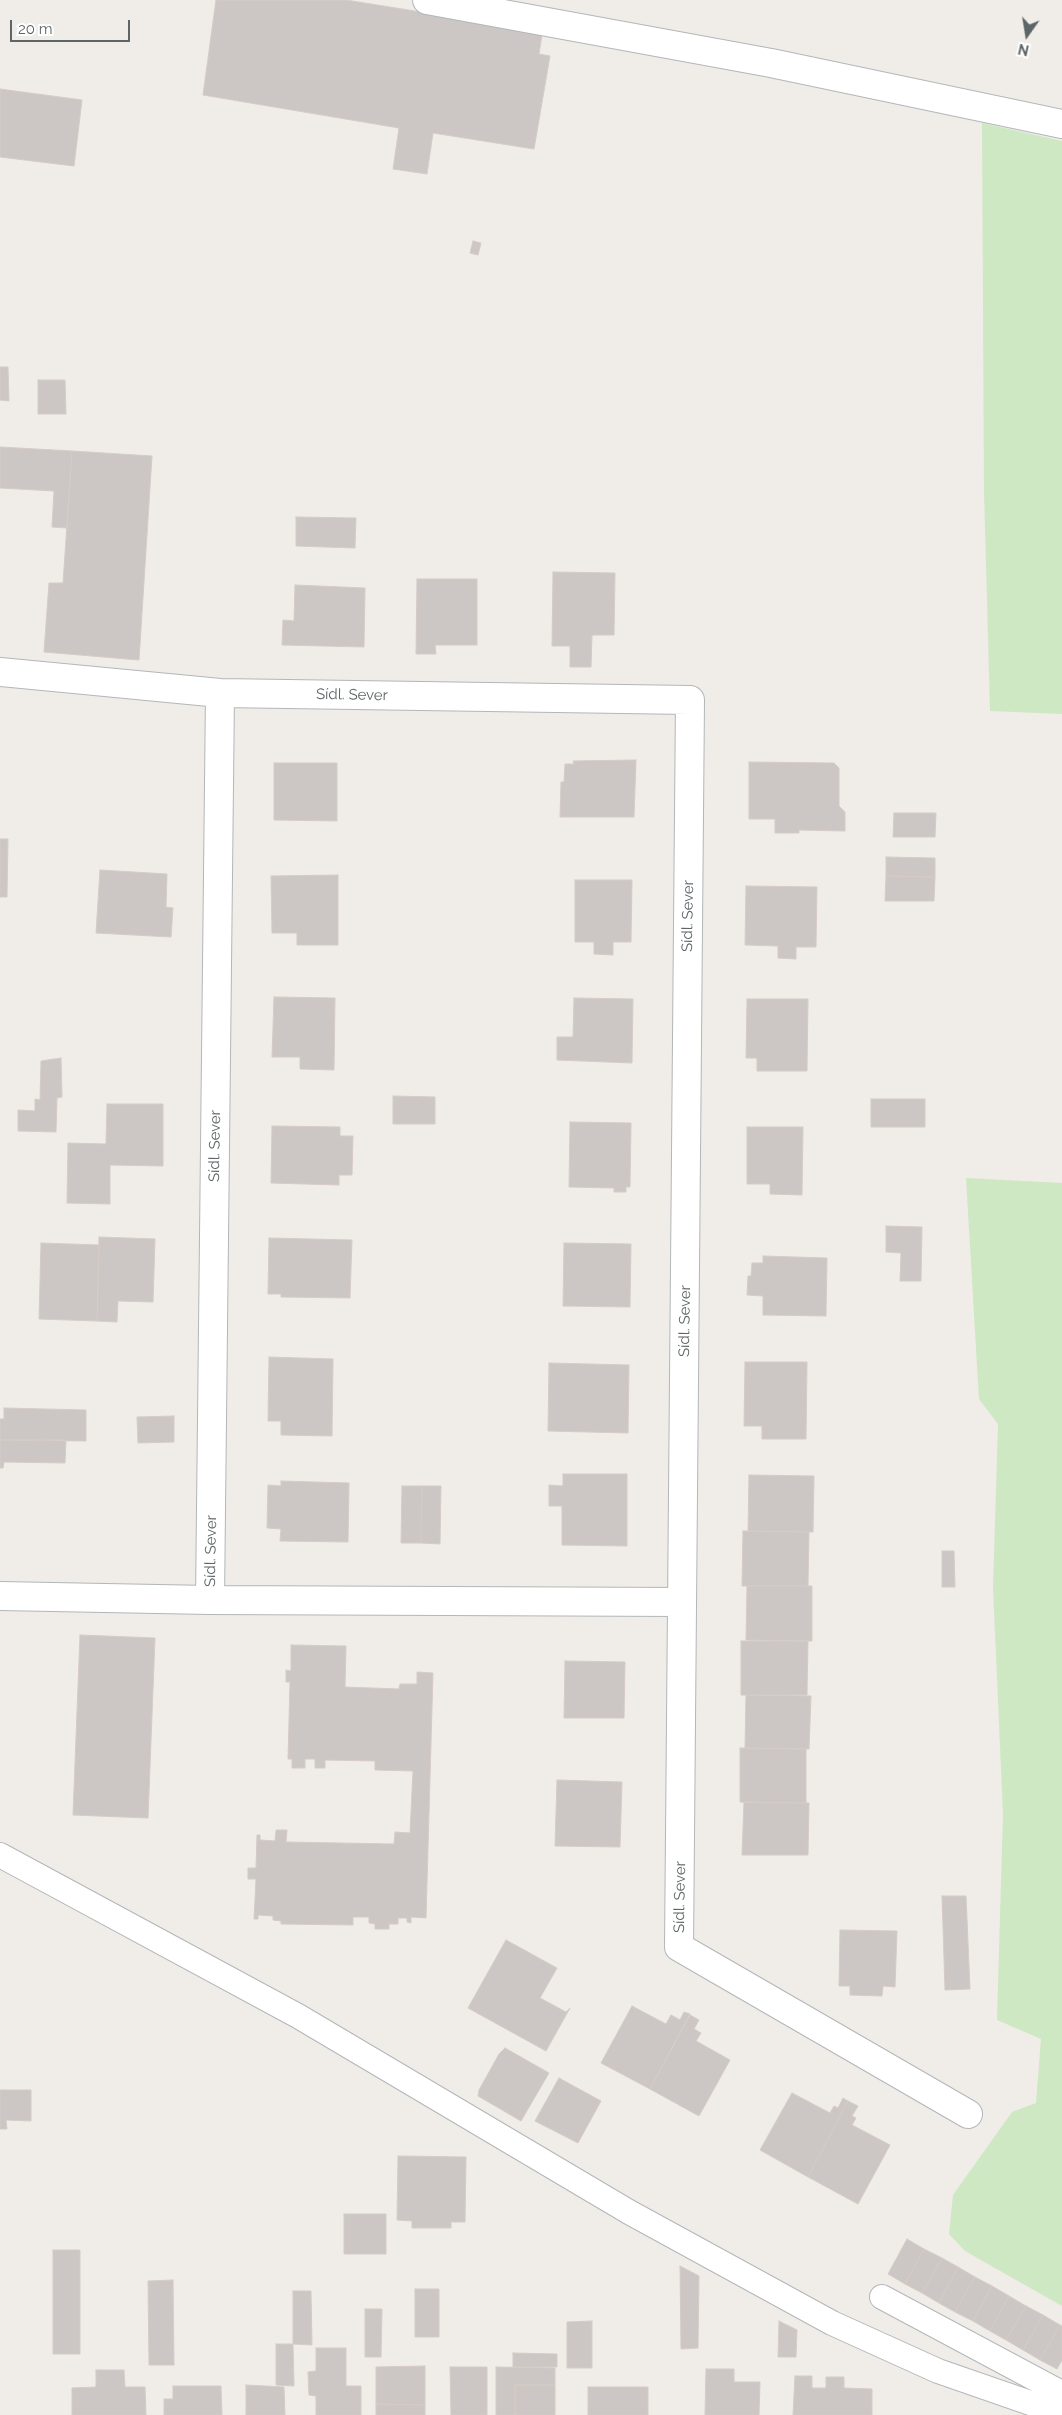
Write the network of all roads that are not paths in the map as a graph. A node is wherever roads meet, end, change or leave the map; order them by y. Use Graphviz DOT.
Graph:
graph roads {
  1 [pos="427,0"];
  2 [pos="1062,124"];
  3 [pos="0,672"];
  4 [pos="220,693"];
  5 [pos="0,1596"];
  6 [pos="210,1600"];
  7 [pos="682,1602"];
  8 [pos="0,1855"];
  9 [pos="968,2114"];
  10 [pos="882,2297"];
  11 [pos="1062,2397"];
  12 [pos="1062,2414"];
  1 -- 2 [label="street"];
  3 -- 4 [label="street, Sídl. Sever"];
  4 -- 6 [label="street, Sídl. Sever"];
  4 -- 7 [label="street, Sídl. Sever"];
  5 -- 6 [label="street, Sídl. Sever"];
  6 -- 7 [label="street, Sídl. Sever"];
  7 -- 9 [label="street, Sídl. Sever"];
  8 -- 12 [label="lane"];
  10 -- 11 [label="lane"];
}
